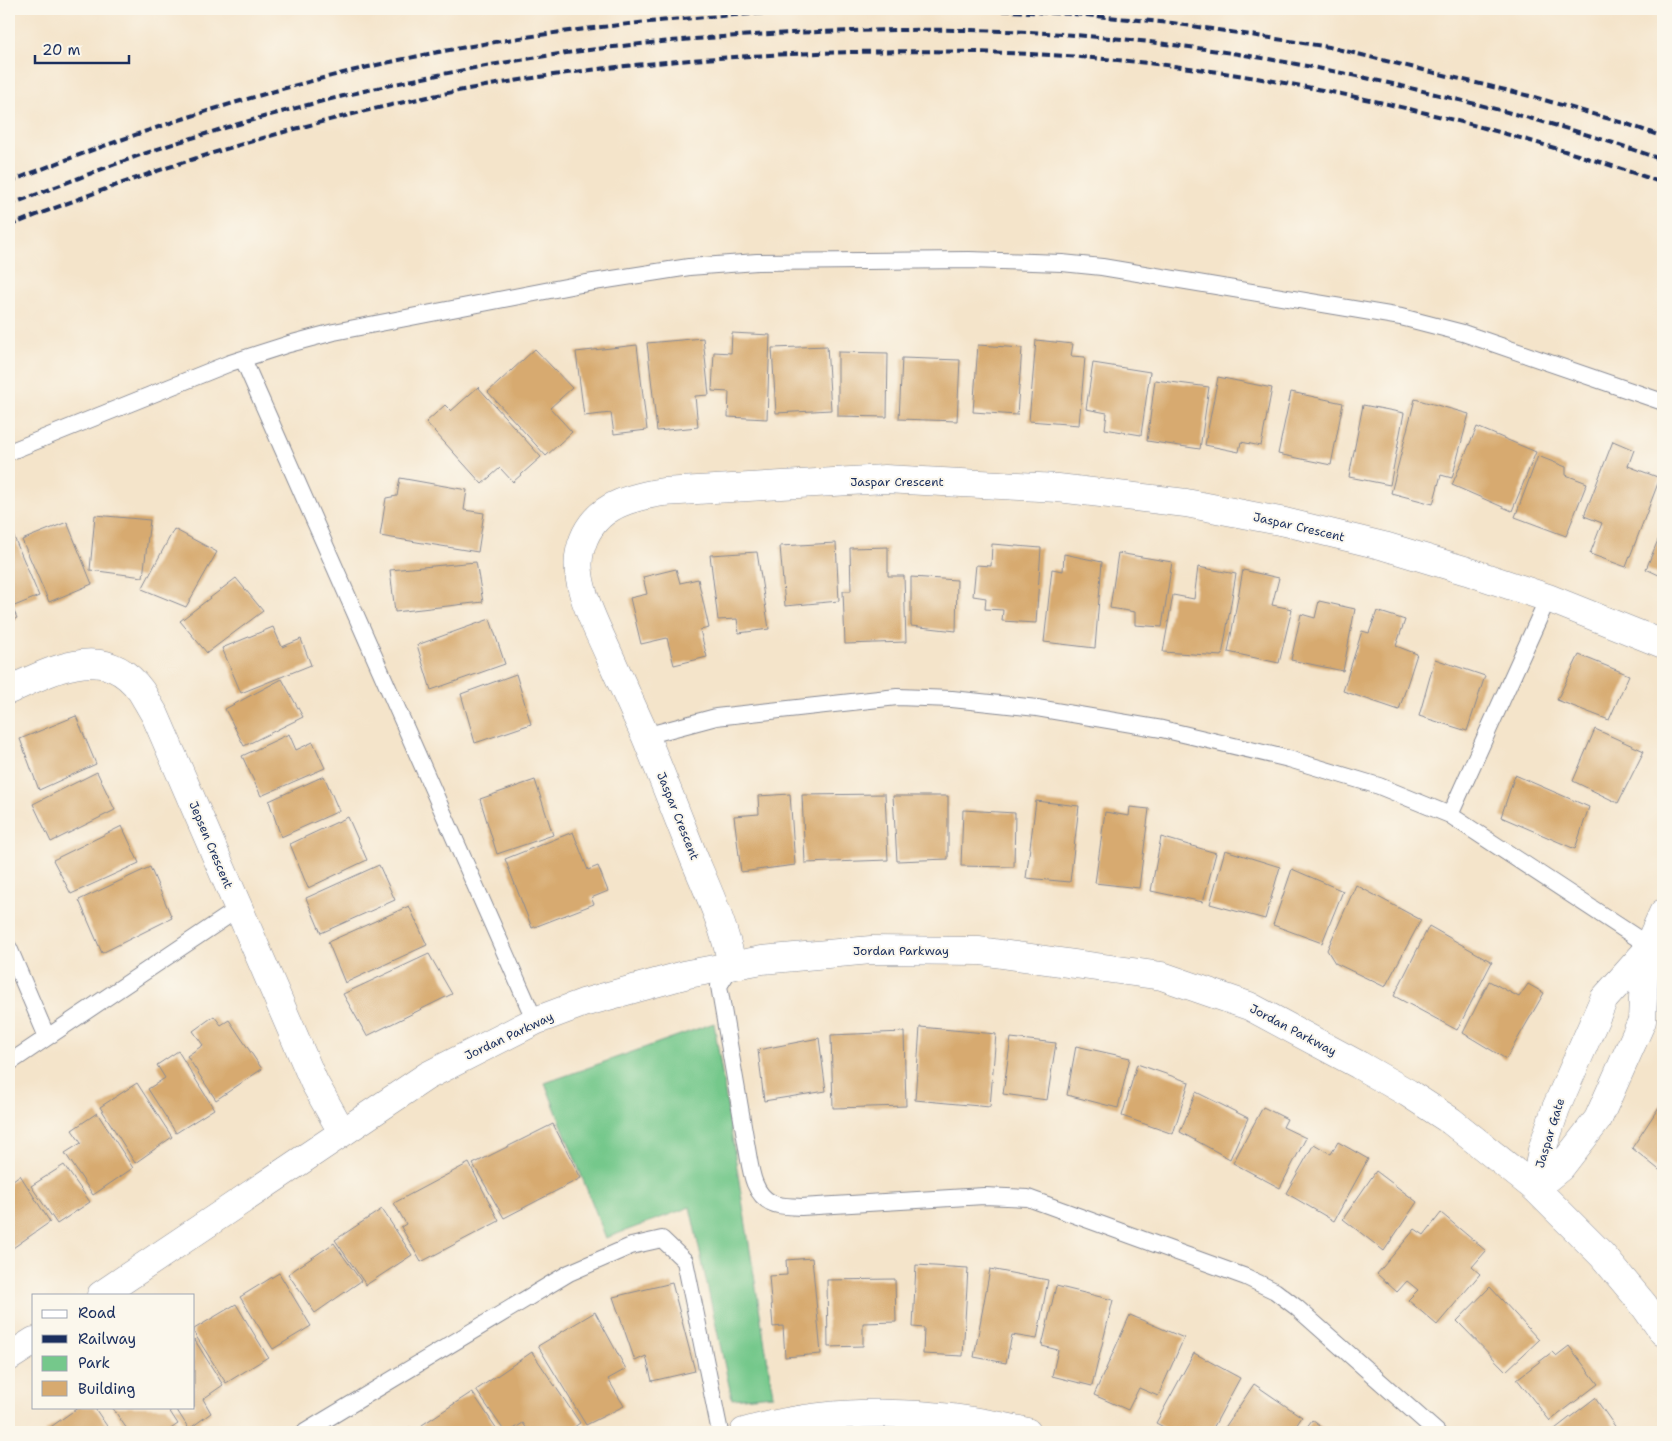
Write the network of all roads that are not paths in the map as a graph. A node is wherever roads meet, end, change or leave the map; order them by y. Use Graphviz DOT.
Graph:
graph roads {
  1 [pos="243,359"];
  2 [pos="1663,402"];
  3 [pos="9,452"];
  4 [pos="1548,598"];
  5 [pos="1663,644"];
  6 [pos="9,690"];
  7 [pos="645,736"];
  8 [pos="1450,815"];
  9 [pos="238,909"];
  10 [pos="1663,913"];
  11 [pos="9,948"];
  12 [pos="1653,951"];
  13 [pos="732,965"];
  14 [pos="535,1021"];
  15 [pos="47,1038"];
  16 [pos="9,1063"];
  17 [pos="342,1132"];
  18 [pos="1535,1188"];
  19 [pos="102,1294"];
  20 [pos="1663,1332"];
  21 [pos="32,1341"];
  22 [pos="9,1358"];
  23 [pos="305,1432"];
  24 [pos="720,1432"];
  25 [pos="744,1432"];
  26 [pos="1027,1432"];
  27 [pos="1437,1432"];
  1 -- 2 [label="lane"];
  1 -- 3 [label="lane"];
  1 -- 14 [label="lane"];
  4 -- 5 [label="street, Jaspar Crescent"];
  4 -- 7 [label="street, Jaspar Crescent"];
  4 -- 8 [label="lane"];
  6 -- 9 [label="street, Jepsen Crescent"];
  7 -- 8 [label="lane"];
  7 -- 13 [label="street, Jaspar Crescent"];
  8 -- 12 [label="lane"];
  9 -- 15 [label="lane"];
  9 -- 17 [label="street, Jepsen Crescent"];
  10 -- 12 [label="street, Jaspar Gate"];
  11 -- 15 [label="lane"];
  12 -- 18 [label="street, Jaspar Gate"];
  12 -- 18 [label="street, Jaspar Gate"];
  13 -- 14 [label="street, Jordan Parkway"];
  13 -- 18 [label="street, Jordan Parkway"];
  13 -- 27 [label="lane"];
  14 -- 17 [label="street, Jordan Parkway"];
  15 -- 16 [label="lane"];
  17 -- 19 [label="street, Jordan Parkway"];
  18 -- 20 [label="street, Jordan Parkway"];
  21 -- 22 [label="street"];
  23 -- 24 [label="lane"];
  25 -- 26 [label="street"];
}
